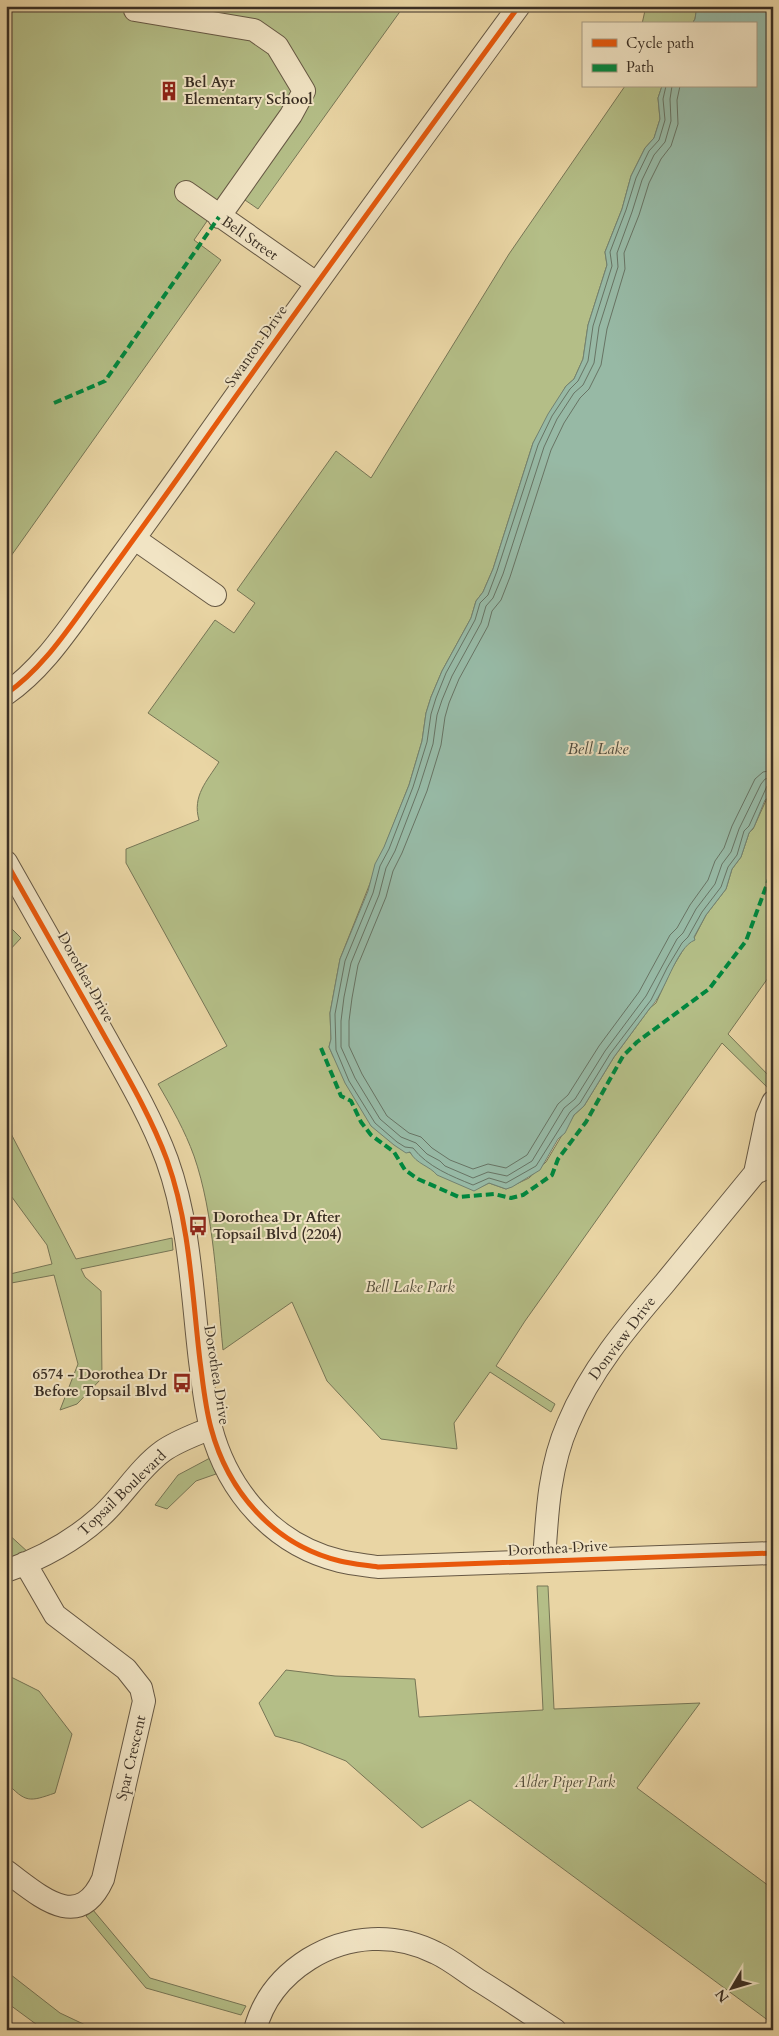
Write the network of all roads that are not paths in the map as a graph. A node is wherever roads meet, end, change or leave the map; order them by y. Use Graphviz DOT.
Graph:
graph roads {
  1 [pos="518,6"];
  2 [pos="135,10"];
  3 [pos="186,192"];
  4 [pos="219,217"];
  5 [pos="316,283"];
  6 [pos="135,539"];
  7 [pos="215,595"];
  8 [pos="6,694"];
  9 [pos="6,862"];
  10 [pos="773,1102"];
  11 [pos="764,1169"];
  12 [pos="211,1428"];
  13 [pos="773,1553"];
  14 [pos="544,1561"];
  15 [pos="16,1567"];
  16 [pos="6,1870"];
  17 [pos="255,2030"];
  18 [pos="555,2030"];
  1 -- 5 [label="street, Swanton Drive"];
  2 -- 4 [label="street"];
  3 -- 4 [label="street, Bell Street"];
  4 -- 5 [label="street, Bell Street"];
  5 -- 6 [label="street, Swanton Drive"];
  6 -- 7 [label="street"];
  6 -- 8 [label="street, Swanton Drive"];
  9 -- 12 [label="street, Dorothea Drive"];
  10 -- 11 [label="street, Donview Drive"];
  11 -- 14 [label="street, Donview Drive"];
  12 -- 14 [label="street, Dorothea Drive"];
  12 -- 15 [label="street, Topsail Boulevard"];
  13 -- 14 [label="street, Dorothea Drive"];
  15 -- 16 [label="street, Spar Crescent"];
  17 -- 18 [label="street"];
}
